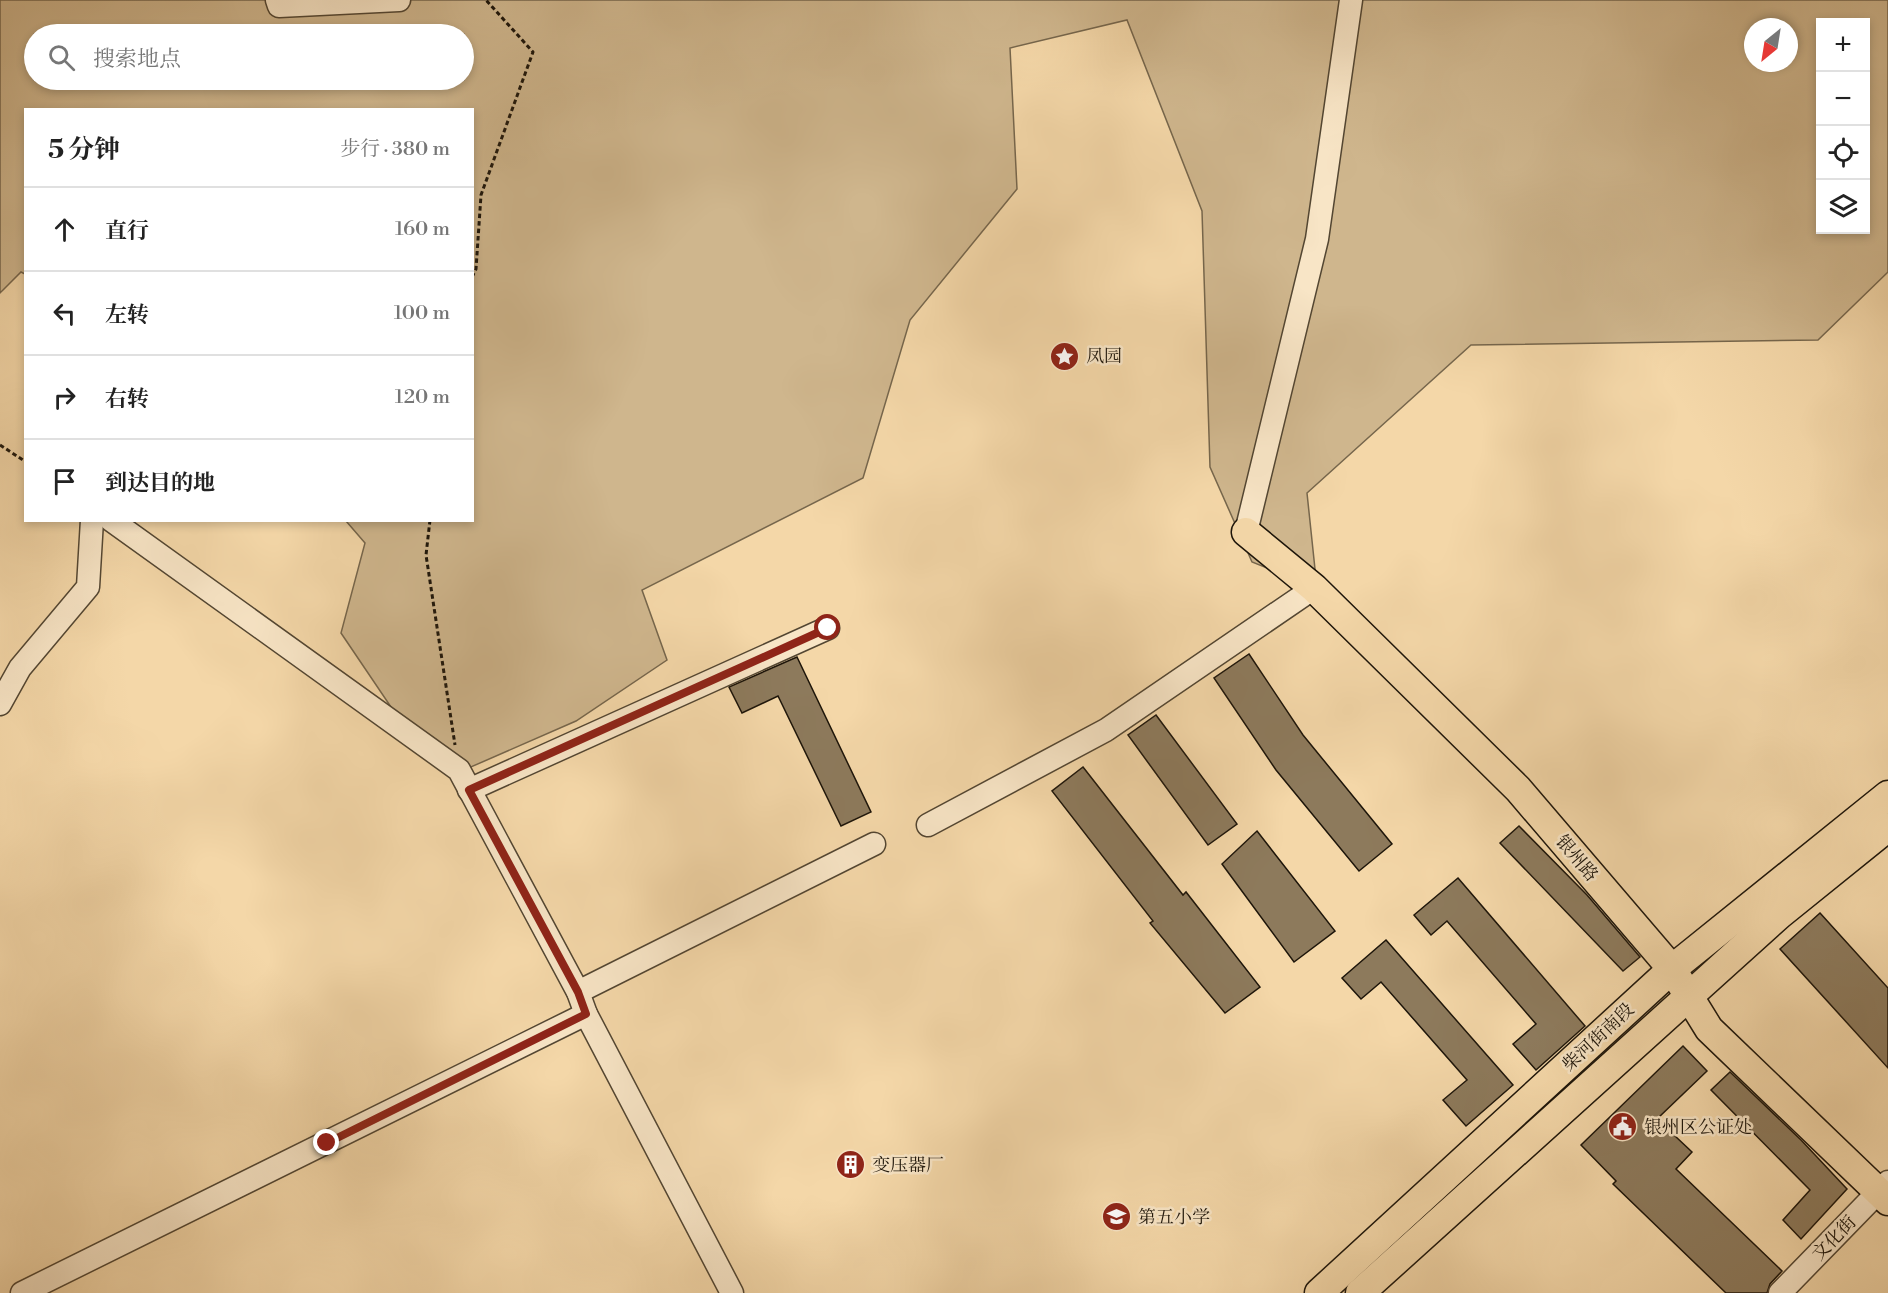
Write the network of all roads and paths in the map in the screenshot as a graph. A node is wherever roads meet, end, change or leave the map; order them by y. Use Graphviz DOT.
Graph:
graph roads {
  1 [pos="277,0"];
  2 [pos="399,0"];
  3 [pos="486,0"];
  4 [pos="1351,0"];
  5 [pos="474,273"];
  6 [pos="0,445"];
  7 [pos="24,461"];
  8 [pos="92,522"];
  9 [pos="114,522"];
  10 [pos="430,522"];
  11 [pos="1246,532"];
  12 [pos="1314,588"];
  13 [pos="828,628"];
  14 [pos="0,704"];
  15 [pos="464,780"];
  16 [pos="1888,795"];
  17 [pos="928,825"];
  18 [pos="1888,828"];
  19 [pos="874,844"];
  20 [pos="1672,969"];
  21 [pos="578,992"];
  22 [pos="1689,996"];
  23 [pos="586,1014"];
  24 [pos="1885,1192"];
  25 [pos="22,1293"];
  26 [pos="730,1293"];
  27 [pos="1319,1293"];
  28 [pos="1360,1293"];
  29 [pos="1779,1293"];
  1 -- 2 [label="street"];
  3 -- 5 [label="path"];
  4 -- 11 [label="street"];
  6 -- 7 [label="path"];
  8 -- 14 [label="street"];
  9 -- 15 [label="street"];
  10 -- 15 [label="path"];
  11 -- 12 [label="main road, 银州路"];
  12 -- 17 [label="street"];
  12 -- 20 [label="main road, 银州路"];
  13 -- 15 [label="street"];
  15 -- 21 [label="street"];
  16 -- 20 [label="main road, 柴河街南段"];
  18 -- 22 [label="main road, 柴河街南段"];
  19 -- 21 [label="street"];
  20 -- 22 [label="main road, 银州路"];
  20 -- 27 [label="main road, 柴河街南段"];
  21 -- 23 [label="street"];
  22 -- 24 [label="main road, 银州路"];
  22 -- 28 [label="main road, 柴河街南段"];
  23 -- 25 [label="street"];
  23 -- 26 [label="street"];
  24 -- 29 [label="street, 文化街"];
}
